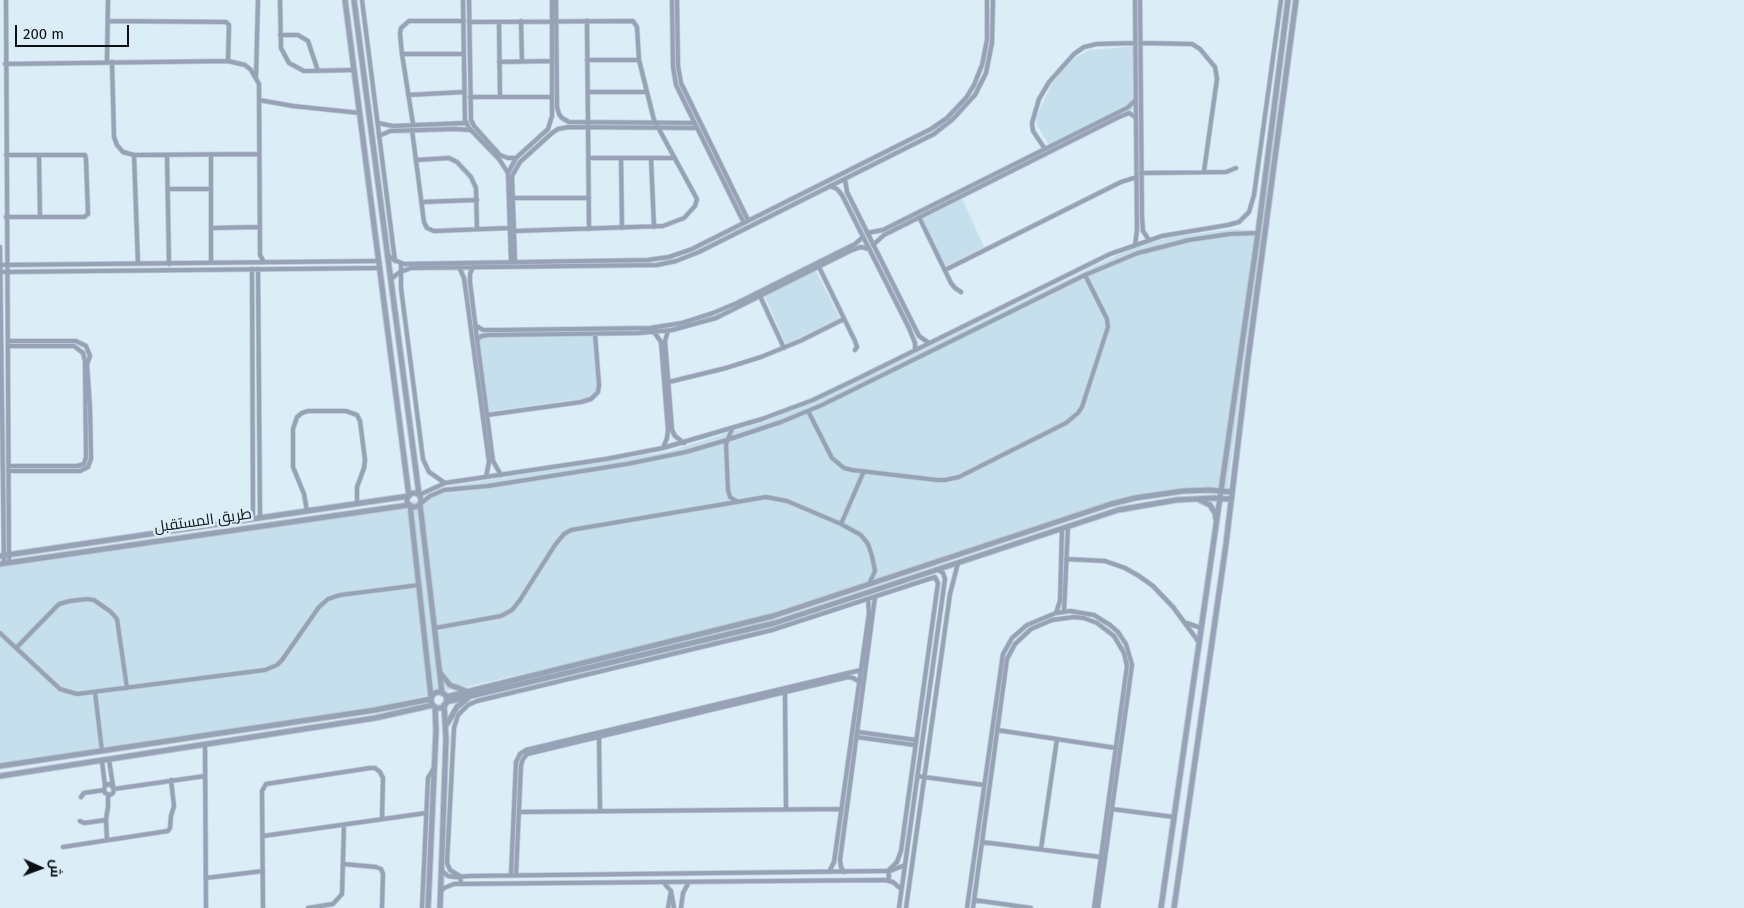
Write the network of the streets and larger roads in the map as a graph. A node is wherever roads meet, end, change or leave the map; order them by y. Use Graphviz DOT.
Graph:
graph roads {
  1 [pos="6,0"];
  2 [pos="108,0"];
  3 [pos="258,0"];
  4 [pos="280,0"];
  5 [pos="345,0"];
  6 [pos="354,0"];
  7 [pos="362,0"];
  8 [pos="463,0"];
  9 [pos="469,0"];
  10 [pos="552,0"];
  11 [pos="556,0"];
  12 [pos="672,0"];
  13 [pos="677,0"];
  14 [pos="987,0"];
  15 [pos="993,0"];
  16 [pos="1282,0"];
  17 [pos="1288,0"];
  18 [pos="1296,0"];
  19 [pos="1137,2"];
  20 [pos="108,21"];
  21 [pos="464,21"];
  22 [pos="521,21"];
  23 [pos="554,21"];
  24 [pos="587,21"];
  25 [pos="469,22"];
  26 [pos="499,22"];
  27 [pos="280,35"];
  28 [pos="1138,43"];
  29 [pos="402,54"];
  30 [pos="464,54"];
  31 [pos="1288,59"];
  32 [pos="228,60"];
  33 [pos="587,60"];
  34 [pos="639,60"];
  35 [pos="110,62"];
  36 [pos="500,62"];
  37 [pos="522,62"];
  38 [pos="552,62"];
  39 [pos="6,64"];
  40 [pos="1280,64"];
  41 [pos="354,70"];
  42 [pos="318,72"];
  43 [pos="256,77"];
  44 [pos="464,92"];
  45 [pos="588,92"];
  46 [pos="646,92"];
  47 [pos="1284,92"];
  48 [pos="408,95"];
  49 [pos="470,97"];
  50 [pos="500,97"];
  51 [pos="552,97"];
  52 [pos="1276,98"];
  53 [pos="259,100"];
  54 [pos="1136,100"];
  55 [pos="368,106"];
  56 [pos="359,107"];
  57 [pos="360,113"];
  58 [pos="1118,115"];
  59 [pos="1136,119"];
  60 [pos="378,123"];
  61 [pos="466,123"];
  62 [pos="656,123"];
  63 [pos="694,123"];
  64 [pos="413,124"];
  65 [pos="588,124"];
  66 [pos="387,125"];
  67 [pos="440,127"];
  68 [pos="658,128"];
  69 [pos="697,128"];
  70 [pos="412,130"];
  71 [pos="471,130"];
  72 [pos="388,131"];
  73 [pos="379,136"];
  74 [pos="910,140"];
  75 [pos="912,144"];
  76 [pos="1045,149"];
  77 [pos="259,154"];
  78 [pos="6,155"];
  79 [pos="39,155"];
  80 [pos="134,155"];
  81 [pos="167,155"];
  82 [pos="211,155"];
  83 [pos="516,158"];
  84 [pos="588,158"];
  85 [pos="621,158"];
  86 [pos="651,158"];
  87 [pos="675,158"];
  88 [pos="416,160"];
  89 [pos="1236,168"];
  90 [pos="1204,172"];
  91 [pos="508,173"];
  92 [pos="1141,173"];
  93 [pos="1137,177"];
  94 [pos="845,179"];
  95 [pos="830,186"];
  96 [pos="168,189"];
  97 [pos="211,189"];
  98 [pos="847,192"];
  99 [pos="842,195"];
  100 [pos="512,198"];
  101 [pos="589,198"];
  102 [pos="477,200"];
  103 [pos="421,202"];
  104 [pos="6,216"];
  105 [pos="40,216"];
  106 [pos="919,217"];
  107 [pos="1139,217"];
  108 [pos="746,222"];
  109 [pos="1228,225"];
  110 [pos="259,227"];
  111 [pos="654,227"];
  112 [pos="211,228"];
  113 [pos="509,228"];
  114 [pos="622,228"];
  115 [pos="477,229"];
  116 [pos="589,229"];
  117 [pos="514,231"];
  118 [pos="885,232"];
  119 [pos="867,233"];
  120 [pos="1258,233"];
  121 [pos="1230,234"];
  122 [pos="863,237"];
  123 [pos="1149,240"];
  124 [pos="1135,244"];
  125 [pos="873,245"];
  126 [pos="0,246"];
  127 [pos="698,246"];
  128 [pos="851,248"];
  129 [pos="869,249"];
  130 [pos="699,252"];
  131 [pos="387,254"];
  132 [pos="260,255"];
  133 [pos="378,261"];
  134 [pos="395,261"];
  135 [pos="513,261"];
  136 [pos="562,261"];
  137 [pos="255,262"];
  138 [pos="264,262"];
  139 [pos="289,262"];
  140 [pos="211,263"];
  141 [pos="115,264"];
  142 [pos="138,264"];
  143 [pos="169,264"];
  144 [pos="401,264"];
  145 [pos="0,265"];
  146 [pos="7,265"];
  147 [pos="562,266"];
  148 [pos="459,267"];
  149 [pos="473,267"];
  150 [pos="818,267"];
  151 [pos="380,268"];
  152 [pos="252,269"];
  153 [pos="258,269"];
  154 [pos="289,269"];
  155 [pos="945,270"];
  156 [pos="115,271"];
  157 [pos="0,272"];
  158 [pos="7,272"];
  159 [pos="400,272"];
  160 [pos="1085,275"];
  161 [pos="391,279"];
  162 [pos="1058,279"];
  163 [pos="467,282"];
  164 [pos="1062,287"];
  165 [pos="961,292"];
  166 [pos="760,296"];
  167 [pos="749,299"];
  168 [pos="844,319"];
  169 [pos="475,325"];
  170 [pos="914,326"];
  171 [pos="909,328"];
  172 [pos="668,331"];
  173 [pos="489,332"];
  174 [pos="654,332"];
  175 [pos="595,334"];
  176 [pos="252,336"];
  177 [pos="258,336"];
  178 [pos="477,339"];
  179 [pos="8,343"];
  180 [pos="929,343"];
  181 [pos="1,344"];
  182 [pos="664,347"];
  183 [pos="784,348"];
  184 [pos="855,350"];
  185 [pos="915,350"];
  186 [pos="1240,358"];
  187 [pos="1248,359"];
  188 [pos="888,364"];
  189 [pos="892,372"];
  190 [pos="1238,376"];
  191 [pos="1246,379"];
  192 [pos="669,382"];
  193 [pos="808,411"];
  194 [pos="487,415"];
  195 [pos="670,426"];
  196 [pos="732,429"];
  197 [pos="718,433"];
  198 [pos="726,442"];
  199 [pos="684,443"];
  200 [pos="663,448"];
  201 [pos="254,456"];
  202 [pos="259,456"];
  203 [pos="491,462"];
  204 [pos="1,463"];
  205 [pos="8,466"];
  206 [pos="46,469"];
  207 [pos="8,471"];
  208 [pos="864,471"];
  209 [pos="501,474"];
  210 [pos="1,476"];
  211 [pos="486,477"];
  212 [pos="445,483"];
  213 [pos="1222,491"];
  214 [pos="1232,492"];
  215 [pos="419,494"];
  216 [pos="409,496"];
  217 [pos="1198,498"];
  218 [pos="1220,498"];
  219 [pos="1231,499"];
  220 [pos="384,500"];
  221 [pos="736,502"];
  222 [pos="357,504"];
  223 [pos="420,504"];
  224 [pos="410,505"];
  225 [pos="385,508"];
  226 [pos="306,511"];
  227 [pos="260,517"];
  228 [pos="253,518"];
  229 [pos="1216,522"];
  230 [pos="842,524"];
  231 [pos="1065,527"];
  232 [pos="4,555"];
  233 [pos="1211,558"];
  234 [pos="1066,559"];
  235 [pos="1223,560"];
  236 [pos="4,563"];
  237 [pos="958,563"];
  238 [pos="875,570"];
  239 [pos="938,570"];
  240 [pos="885,579"];
  241 [pos="869,584"];
  242 [pos="419,585"];
  243 [pos="942,593"];
  244 [pos="839,594"];
  245 [pos="950,594"];
  246 [pos="875,597"];
  247 [pos="828,598"];
  248 [pos="1062,598"];
  249 [pos="868,599"];
  250 [pos="842,602"];
  251 [pos="830,606"];
  252 [pos="1064,612"];
  253 [pos="1056,613"];
  254 [pos="1185,622"];
  255 [pos="435,628"];
  256 [pos="1114,628"];
  257 [pos="1201,628"];
  258 [pos="1110,632"];
  259 [pos="0,633"];
  260 [pos="1198,642"];
  261 [pos="16,648"];
  262 [pos="861,670"];
  263 [pos="440,672"];
  264 [pos="844,676"];
  265 [pos="860,682"];
  266 [pos="1000,684"];
  267 [pos="501,686"];
  268 [pos="127,688"];
  269 [pos="95,692"];
  270 [pos="785,693"];
  271 [pos="470,694"];
  272 [pos="431,698"];
  273 [pos="445,699"];
  274 [pos="434,706"];
  275 [pos="375,710"];
  276 [pos="698,711"];
  277 [pos="375,718"];
  278 [pos="919,718"];
  279 [pos="925,718"];
  280 [pos="446,727"];
  281 [pos="436,730"];
  282 [pos="997,730"];
  283 [pos="857,734"];
  284 [pos="599,737"];
  285 [pos="446,739"];
  286 [pos="1057,740"];
  287 [pos="916,742"];
  288 [pos="205,744"];
  289 [pos="1116,748"];
  290 [pos="102,751"];
  291 [pos="106,760"];
  292 [pos="0,766"];
  293 [pos="434,768"];
  294 [pos="0,776"];
  295 [pos="205,776"];
  296 [pos="917,776"];
  297 [pos="924,777"];
  298 [pos="171,780"];
  299 [pos="990,782"];
  300 [pos="984,783"];
  301 [pos="113,787"];
  302 [pos="104,788"];
  303 [pos="108,795"];
  304 [pos="81,797"];
  305 [pos="786,809"];
  306 [pos="842,809"];
  307 [pos="1112,809"];
  308 [pos="600,811"];
  309 [pos="519,812"];
  310 [pos="426,813"];
  311 [pos="1174,817"];
  312 [pos="382,819"];
  313 [pos="106,820"];
  314 [pos="80,821"];
  315 [pos="344,825"];
  316 [pos="903,830"];
  317 [pos="909,830"];
  318 [pos="263,836"];
  319 [pos="976,836"];
  320 [pos="107,840"];
  321 [pos="982,840"];
  322 [pos="840,841"];
  323 [pos="63,846"];
  324 [pos="1041,850"];
  325 [pos="1100,857"];
  326 [pos="342,864"];
  327 [pos="905,865"];
  328 [pos="440,870"];
  329 [pos="263,871"];
  330 [pos="888,871"];
  331 [pos="829,872"];
  332 [pos="844,872"];
  333 [pos="621,874"];
  334 [pos="514,875"];
  335 [pos="460,876"];
  336 [pos="206,878"];
  337 [pos="888,880"];
  338 [pos="663,882"];
  339 [pos="690,882"];
  340 [pos="621,883"];
  341 [pos="461,884"];
  342 [pos="901,889"];
  343 [pos="441,891"];
  344 [pos="671,891"];
  345 [pos="1163,896"];
  346 [pos="1175,898"];
  347 [pos="974,900"];
  348 [pos="1097,901"];
  349 [pos="674,902"];
  350 [pos="681,902"];
  351 [pos="206,908"];
  352 [pos="263,908"];
  353 [pos="308,908"];
  354 [pos="382,908"];
  355 [pos="422,908"];
  356 [pos="428,908"];
  357 [pos="440,908"];
  358 [pos="668,908"];
  359 [pos="674,908"];
  360 [pos="681,908"];
  361 [pos="899,908"];
  362 [pos="906,908"];
  363 [pos="967,908"];
  364 [pos="972,908"];
  365 [pos="1031,908"];
  366 [pos="1094,908"];
  367 [pos="1098,908"];
  368 [pos="1161,908"];
  369 [pos="1174,908"];
  1 -- 39 [label="street"];
  2 -- 20 [label="street"];
  3 -- 43 [label="street"];
  4 -- 27 [label="street"];
  5 -- 41 [label="street"];
  6 -- 55 [label="street"];
  7 -- 60 [label="street"];
  8 -- 21 [label="street"];
  9 -- 25 [label="street"];
  10 -- 23 [label="street"];
  11 -- 23 [label="street"];
  12 -- 63 [label="street"];
  13 -- 108 [label="street"];
  14 -- 74 [label="street"];
  15 -- 75 [label="street"];
  16 -- 109 [label="street"];
  17 -- 40 [label="street"];
  18 -- 31 [label="street"];
  19 -- 28 [label="street"];
  20 -- 32 [label="street"];
  20 -- 35 [label="street"];
  21 -- 29 [label="street"];
  21 -- 30 [label="street"];
  22 -- 23 [label="street"];
  22 -- 26 [label="street"];
  22 -- 37 [label="street"];
  23 -- 24 [label="street"];
  23 -- 38 [label="street"];
  23 -- 65 [label="street"];
  24 -- 33 [label="street"];
  24 -- 34 [label="street"];
  25 -- 26 [label="street"];
  25 -- 49 [label="street"];
  26 -- 36 [label="street"];
  27 -- 42 [label="street"];
  27 -- 42 [label="street"];
  28 -- 54 [label="street"];
  28 -- 76 [label="street"];
  28 -- 90 [label="street"];
  28 -- 92 [label="street"];
  29 -- 30 [label="street"];
  29 -- 48 [label="street"];
  30 -- 44 [label="street"];
  31 -- 40 [label="street"];
  31 -- 47 [label="street"];
  32 -- 35 [label="street"];
  32 -- 43 [label="street"];
  33 -- 34 [label="street"];
  33 -- 45 [label="street"];
  34 -- 46 [label="street"];
  35 -- 39 [label="street"];
  35 -- 80 [label="street"];
  36 -- 37 [label="street"];
  36 -- 50 [label="street"];
  37 -- 38 [label="street"];
  38 -- 51 [label="street"];
  39 -- 78 [label="street"];
  40 -- 52 [label="street"];
  41 -- 42 [label="street"];
  41 -- 56 [label="street"];
  43 -- 53 [label="street"];
  44 -- 48 [label="street"];
  44 -- 61 [label="street"];
  45 -- 46 [label="street"];
  45 -- 65 [label="street"];
  46 -- 62 [label="street"];
  47 -- 52 [label="street"];
  47 -- 187 [label="street"];
  48 -- 64 [label="street"];
  49 -- 50 [label="street"];
  49 -- 83 [label="street"];
  50 -- 51 [label="street"];
  51 -- 83 [label="street"];
  52 -- 120 [label="street"];
  53 -- 57 [label="street"];
  53 -- 77 [label="street"];
  54 -- 58 [label="street"];
  54 -- 59 [label="street"];
  55 -- 56 [label="street"];
  55 -- 131 [label="street"];
  56 -- 57 [label="street"];
  57 -- 133 [label="street"];
  58 -- 59 [label="street"];
  58 -- 76 [label="street"];
  58 -- 106 [label="street"];
  59 -- 93 [label="street"];
  60 -- 66 [label="street"];
  60 -- 73 [label="street"];
  61 -- 67 [label="street"];
  61 -- 71 [label="street"];
  62 -- 63 [label="street"];
  62 -- 65 [label="street"];
  62 -- 68 [label="street"];
  63 -- 69 [label="street"];
  64 -- 66 [label="street"];
  64 -- 67 [label="street"];
  65 -- 68 [label="street"];
  65 -- 84 [label="street"];
  65 -- 100 [label="street"];
  66 -- 72 [label="street"];
  67 -- 70 [label="street"];
  67 -- 71 [label="street"];
  68 -- 69 [label="street"];
  68 -- 87 [label="street"];
  69 -- 108 [label="street"];
  70 -- 72 [label="street"];
  70 -- 88 [label="street"];
  71 -- 91 [label="street"];
  72 -- 73 [label="street"];
  73 -- 134 [label="street"];
  74 -- 75 [label="street"];
  74 -- 108 [label="street"];
  75 -- 94 [label="street"];
  76 -- 118 [label="street"];
  77 -- 82 [label="street"];
  77 -- 110 [label="street"];
  78 -- 79 [label="street"];
  78 -- 104 [label="street"];
  79 -- 105 [label="street"];
  79 -- 105 [label="street"];
  80 -- 81 [label="street"];
  80 -- 142 [label="street"];
  81 -- 82 [label="street"];
  81 -- 96 [label="street"];
  82 -- 97 [label="street"];
  83 -- 91 [label="street"];
  84 -- 85 [label="street"];
  84 -- 101 [label="street"];
  85 -- 86 [label="street"];
  85 -- 114 [label="street"];
  86 -- 87 [label="street"];
  86 -- 111 [label="street"];
  87 -- 111 [label="street"];
  88 -- 102 [label="street"];
  88 -- 103 [label="street"];
  89 -- 90 [label="street"];
  90 -- 92 [label="street"];
  91 -- 113 [label="street"];
  92 -- 107 [label="street"];
  93 -- 107 [label="street"];
  93 -- 155 [label="street"];
  94 -- 95 [label="street"];
  94 -- 98 [label="street"];
  95 -- 99 [label="street"];
  95 -- 130 [label="street"];
  96 -- 97 [label="street"];
  96 -- 143 [label="street"];
  97 -- 112 [label="street"];
  98 -- 99 [label="street"];
  98 -- 119 [label="street"];
  99 -- 122 [label="street"];
  100 -- 101 [label="street"];
  100 -- 117 [label="street"];
  101 -- 116 [label="street"];
  102 -- 103 [label="street"];
  102 -- 115 [label="street"];
  103 -- 115 [label="street"];
  104 -- 105 [label="street"];
  104 -- 146 [label="street"];
  106 -- 118 [label="street"];
  106 -- 155 [label="street"];
  107 -- 123 [label="street"];
  107 -- 124 [label="street"];
  108 -- 127 [label="street"];
  109 -- 121 [label="street"];
  109 -- 123 [label="street"];
  110 -- 112 [label="street"];
  110 -- 132 [label="street"];
  111 -- 114 [label="street"];
  112 -- 140 [label="street"];
  113 -- 115 [label="street"];
  113 -- 135 [label="street"];
  114 -- 116 [label="street"];
  116 -- 117 [label="street"];
  117 -- 135 [label="street"];
  118 -- 119 [label="street"];
  118 -- 125 [label="street"];
  119 -- 125 [label="street"];
  120 -- 121 [label="street"];
  120 -- 186 [label="street"];
  121 -- 160 [label="street"];
  122 -- 128 [label="street"];
  122 -- 129 [label="street"];
  123 -- 124 [label="street"];
  124 -- 162 [label="street"];
  125 -- 170 [label="street"];
  126 -- 145 [label="street"];
  127 -- 130 [label="street"];
  127 -- 136 [label="street"];
  128 -- 129 [label="street"];
  128 -- 150 [label="street"];
  128 -- 167 [label="street"];
  129 -- 171 [label="street"];
  130 -- 147 [label="street"];
  131 -- 134 [label="street"];
  131 -- 161 [label="street"];
  132 -- 137 [label="street"];
  132 -- 138 [label="street"];
  133 -- 139 [label="street"];
  133 -- 151 [label="street"];
  134 -- 144 [label="street"];
  135 -- 136 [label="street"];
  135 -- 144 [label="street"];
  136 -- 147 [label="street"];
  137 -- 138 [label="street"];
  137 -- 140 [label="street"];
  138 -- 139 [label="street"];
  139 -- 154 [label="street"];
  140 -- 143 [label="street"];
  141 -- 142 [label="street"];
  141 -- 146 [label="street"];
  141 -- 156 [label="street"];
  142 -- 143 [label="street"];
  144 -- 159 [label="street"];
  145 -- 146 [label="street"];
  145 -- 157 [label="street"];
  146 -- 158 [label="street"];
  147 -- 149 [label="street"];
  148 -- 149 [label="street"];
  148 -- 159 [label="street"];
  148 -- 163 [label="street"];
  149 -- 163 [label="street"];
  150 -- 166 [label="street"];
  150 -- 168 [label="street"];
  151 -- 154 [label="street"];
  151 -- 216 [label="street"];
  152 -- 153 [label="street"];
  152 -- 156 [label="street"];
  152 -- 176 [label="street"];
  153 -- 154 [label="street"];
  153 -- 177 [label="street"];
  155 -- 165 [label="street"];
  156 -- 158 [label="street"];
  157 -- 158 [label="street"];
  157 -- 181 [label="street"];
  158 -- 179 [label="street"];
  159 -- 161 [label="street"];
  159 -- 212 [label="street"];
  160 -- 164 [label="street"];
  160 -- 208 [label="street"];
  161 -- 215 [label="street"];
  162 -- 164 [label="street"];
  162 -- 180 [label="street"];
  163 -- 169 [label="street"];
  163 -- 203 [label="street"];
  164 -- 189 [label="street"];
  166 -- 167 [label="street"];
  166 -- 183 [label="street"];
  167 -- 172 [label="street"];
  167 -- 173 [label="street"];
  168 -- 183 [label="street"];
  168 -- 184 [label="street"];
  169 -- 173 [label="street"];
  169 -- 178 [label="street"];
  170 -- 171 [label="street"];
  170 -- 180 [label="street"];
  171 -- 185 [label="street"];
  172 -- 174 [label="street"];
  172 -- 182 [label="street"];
  173 -- 175 [label="street"];
  173 -- 178 [label="street"];
  174 -- 175 [label="street"];
  174 -- 182 [label="street"];
  175 -- 194 [label="street"];
  176 -- 177 [label="street"];
  176 -- 201 [label="street"];
  177 -- 202 [label="street"];
  178 -- 194 [label="street"];
  179 -- 205 [label="street"];
  179 -- 206 [label="street"];
  180 -- 185 [label="street"];
  181 -- 204 [label="street"];
  182 -- 192 [label="street"];
  182 -- 195 [label="street"];
  183 -- 192 [label="street"];
  185 -- 188 [label="street"];
  186 -- 187 [label="street"];
  186 -- 190 [label="street"];
  187 -- 191 [label="street"];
  188 -- 189 [label="street"];
  188 -- 196 [label="street"];
  189 -- 193 [label="street"];
  190 -- 191 [label="street"];
  190 -- 213 [label="street"];
  191 -- 214 [label="street"];
  192 -- 195 [label="street"];
  193 -- 198 [label="street"];
  193 -- 208 [label="street"];
  194 -- 203 [label="street"];
  195 -- 199 [label="street"];
  195 -- 200 [label="street"];
  196 -- 197 [label="street"];
  196 -- 198 [label="street"];
  197 -- 198 [label="street"];
  197 -- 199 [label="street"];
  198 -- 221 [label="street"];
  198 -- 223 [label="street"];
  199 -- 200 [label="street"];
  200 -- 209 [label="street"];
  201 -- 202 [label="street"];
  201 -- 228 [label="street"];
  202 -- 227 [label="street"];
  203 -- 209 [label="street"];
  203 -- 211 [label="street"];
  204 -- 210 [label="street"];
  205 -- 206 [label="street"];
  205 -- 207 [label="street"];
  206 -- 207 [label="street"];
  207 -- 232 [label="street"];
  208 -- 230 [label="street"];
  209 -- 211 [label="street"];
  210 -- 232 [label="street"];
  211 -- 212 [label="street"];
  212 -- 215 [label="street"];
  213 -- 214 [label="street"];
  213 -- 218 [label="street"];
  213 -- 240 [label="street"];
  214 -- 219 [label="street"];
  215 -- 216 [label="street"];
  215 -- 223 [label="street"];
  216 -- 220 [label="street, طريق المستقبل"];
  216 -- 224 [label="street"];
  217 -- 218 [label="street"];
  217 -- 229 [label="street"];
  217 -- 231 [label="street"];
  218 -- 219 [label="street"];
  218 -- 229 [label="street"];
  219 -- 235 [label="street"];
  220 -- 222 [label="street, طريق المستقبل"];
  220 -- 225 [label="street"];
  221 -- 230 [label="street"];
  221 -- 255 [label="street"];
  222 -- 226 [label="street, طريق المستقبل"];
  222 -- 226 [label="street"];
  223 -- 224 [label="street"];
  223 -- 255 [label="street"];
  224 -- 225 [label="street, طريق المستقبل"];
  224 -- 242 [label="street"];
  225 -- 236 [label="street, طريق المستقبل"];
  226 -- 227 [label="street, طريق المستقبل"];
  227 -- 228 [label="street, طريق المستقبل"];
  228 -- 232 [label="street, طريق المستقبل"];
  229 -- 233 [label="street"];
  230 -- 238 [label="street"];
  231 -- 234 [label="street"];
  231 -- 237 [label="street"];
  231 -- 248 [label="street"];
  232 -- 236 [label="street"];
  233 -- 235 [label="street"];
  233 -- 257 [label="street"];
  234 -- 248 [label="street"];
  234 -- 254 [label="street"];
  235 -- 346 [label="street"];
  237 -- 239 [label="street"];
  237 -- 245 [label="street"];
  238 -- 240 [label="street"];
  238 -- 241 [label="street"];
  239 -- 243 [label="street"];
  239 -- 250 [label="street"];
  240 -- 241 [label="street"];
  241 -- 244 [label="street"];
  242 -- 268 [label="street"];
  242 -- 272 [label="street"];
  243 -- 245 [label="street"];
  243 -- 279 [label="street"];
  244 -- 247 [label="street"];
  244 -- 250 [label="street"];
  245 -- 297 [label="street"];
  246 -- 249 [label="street"];
  246 -- 278 [label="street"];
  246 -- 283 [label="street"];
  247 -- 251 [label="street"];
  247 -- 267 [label="street"];
  248 -- 252 [label="street"];
  248 -- 253 [label="street"];
  249 -- 262 [label="street"];
  249 -- 335 [label="street"];
  250 -- 251 [label="street"];
  251 -- 267 [label="street"];
  252 -- 253 [label="street"];
  252 -- 256 [label="street"];
  253 -- 266 [label="street"];
  254 -- 257 [label="street"];
  254 -- 260 [label="street"];
  255 -- 263 [label="street"];
  256 -- 258 [label="street"];
  256 -- 307 [label="street"];
  257 -- 260 [label="street"];
  258 -- 266 [label="street"];
  258 -- 289 [label="street"];
  259 -- 261 [label="street"];
  260 -- 311 [label="street"];
  261 -- 268 [label="street"];
  261 -- 269 [label="street"];
  262 -- 264 [label="street"];
  262 -- 265 [label="street"];
  263 -- 271 [label="street"];
  263 -- 273 [label="street"];
  264 -- 265 [label="street"];
  264 -- 270 [label="street"];
  264 -- 276 [label="street"];
  265 -- 306 [label="street"];
  266 -- 282 [label="street"];
  266 -- 300 [label="street"];
  267 -- 271 [label="street"];
  268 -- 269 [label="street"];
  269 -- 290 [label="street"];
  270 -- 276 [label="street"];
  270 -- 305 [label="street"];
  271 -- 273 [label="street"];
  271 -- 280 [label="street"];
  272 -- 273 [label="street"];
  272 -- 274 [label="street"];
  272 -- 275 [label="street"];
  273 -- 274 [label="street"];
  273 -- 280 [label="street"];
  274 -- 277 [label="street"];
  274 -- 281 [label="street"];
  275 -- 277 [label="street"];
  275 -- 290 [label="street"];
  276 -- 284 [label="street"];
  276 -- 334 [label="street"];
  277 -- 288 [label="street"];
  278 -- 279 [label="street"];
  278 -- 287 [label="street"];
  279 -- 296 [label="street"];
  280 -- 285 [label="street"];
  281 -- 285 [label="street"];
  281 -- 293 [label="street"];
  282 -- 286 [label="street"];
  282 -- 299 [label="street"];
  283 -- 287 [label="street"];
  283 -- 322 [label="street"];
  284 -- 308 [label="street"];
  284 -- 309 [label="street"];
  285 -- 328 [label="street"];
  286 -- 289 [label="street"];
  286 -- 324 [label="street"];
  287 -- 316 [label="street"];
  288 -- 291 [label="street"];
  288 -- 295 [label="street"];
  289 -- 325 [label="street"];
  290 -- 292 [label="street"];
  291 -- 294 [label="street"];
  291 -- 301 [label="street"];
  291 -- 302 [label="street"];
  293 -- 310 [label="street"];
  293 -- 356 [label="street"];
  295 -- 298 [label="street"];
  295 -- 336 [label="street"];
  296 -- 297 [label="street"];
  296 -- 317 [label="street"];
  297 -- 300 [label="street"];
  297 -- 362 [label="street"];
  298 -- 301 [label="street"];
  298 -- 320 [label="street"];
  299 -- 300 [label="street"];
  299 -- 321 [label="street"];
  300 -- 319 [label="street"];
  301 -- 302 [label="street"];
  301 -- 303 [label="street"];
  302 -- 303 [label="street"];
  302 -- 304 [label="street"];
  303 -- 313 [label="street"];
  305 -- 306 [label="street"];
  305 -- 308 [label="street"];
  306 -- 322 [label="street"];
  307 -- 311 [label="street"];
  307 -- 348 [label="street"];
  308 -- 309 [label="street"];
  309 -- 334 [label="street"];
  310 -- 312 [label="street"];
  310 -- 355 [label="street"];
  311 -- 345 [label="street"];
  312 -- 315 [label="street"];
  312 -- 318 [label="street"];
  313 -- 314 [label="street"];
  313 -- 320 [label="street"];
  315 -- 318 [label="street"];
  315 -- 326 [label="street"];
  316 -- 317 [label="street"];
  316 -- 330 [label="street"];
  317 -- 327 [label="street"];
  318 -- 329 [label="street"];
  319 -- 321 [label="street"];
  319 -- 363 [label="street"];
  320 -- 323 [label="street"];
  321 -- 324 [label="street"];
  321 -- 347 [label="street"];
  322 -- 331 [label="street"];
  322 -- 332 [label="street"];
  324 -- 325 [label="street"];
  325 -- 348 [label="street"];
  326 -- 353 [label="street"];
  326 -- 354 [label="street"];
  327 -- 330 [label="street"];
  327 -- 342 [label="street"];
  328 -- 335 [label="street"];
  328 -- 343 [label="street"];
  329 -- 336 [label="street"];
  329 -- 352 [label="street"];
  330 -- 332 [label="street"];
  330 -- 337 [label="street"];
  331 -- 332 [label="street"];
  331 -- 333 [label="street"];
  333 -- 334 [label="street"];
  333 -- 340 [label="street"];
  334 -- 335 [label="street"];
  335 -- 341 [label="street"];
  336 -- 351 [label="street"];
  337 -- 339 [label="street"];
  337 -- 342 [label="street"];
  338 -- 339 [label="street"];
  338 -- 340 [label="street"];
  338 -- 344 [label="street"];
  339 -- 350 [label="street"];
  340 -- 341 [label="street"];
  341 -- 343 [label="street"];
  342 -- 361 [label="street"];
  343 -- 357 [label="street"];
  344 -- 349 [label="street"];
  344 -- 358 [label="street"];
  345 -- 346 [label="street"];
  345 -- 368 [label="street"];
  346 -- 369 [label="street"];
  347 -- 364 [label="street"];
  347 -- 365 [label="street"];
  348 -- 366 [label="street"];
  348 -- 367 [label="street"];
  349 -- 350 [label="street"];
  349 -- 359 [label="street"];
  350 -- 360 [label="street"];
}
